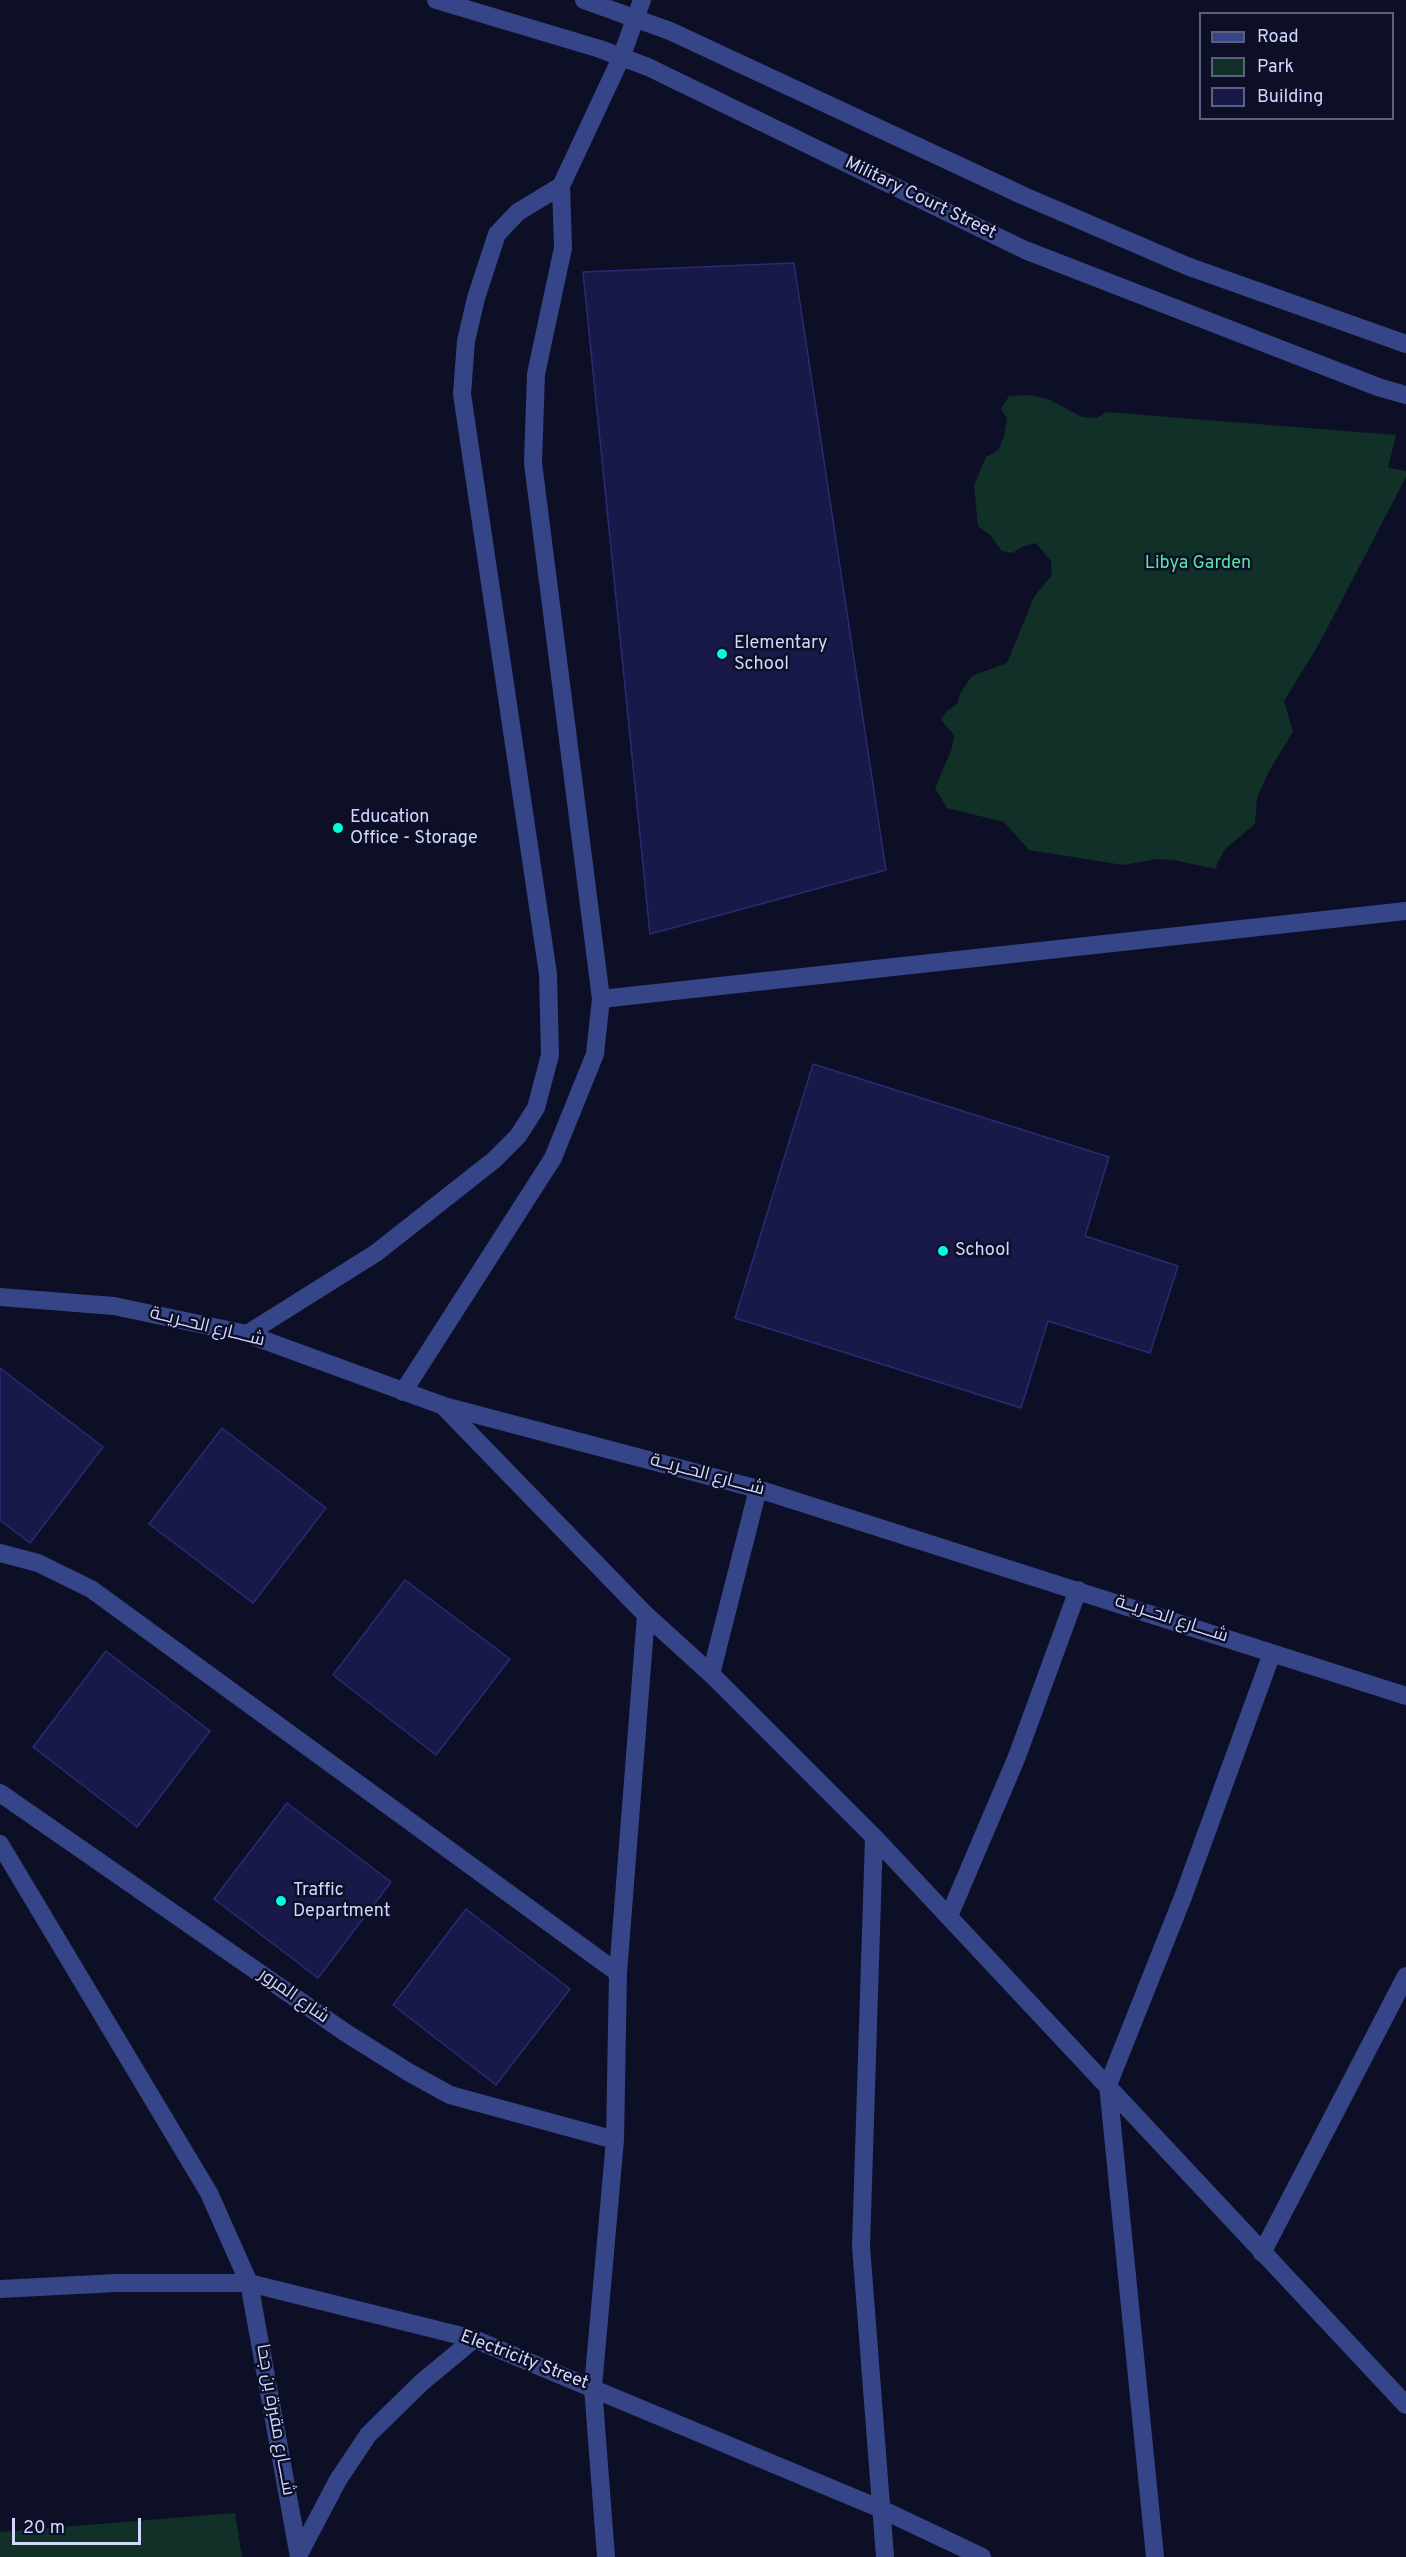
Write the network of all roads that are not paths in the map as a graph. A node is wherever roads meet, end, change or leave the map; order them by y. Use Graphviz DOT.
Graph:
graph roads {
  1 [pos="436,0"];
  2 [pos="584,0"];
  3 [pos="639,8"];
  4 [pos="621,58"];
  5 [pos="561,186"];
  6 [pos="1406,344"];
  7 [pos="1406,395"];
  8 [pos="1406,911"];
  9 [pos="601,999"];
  10 [pos="0,1297"];
  11 [pos="247,1334"];
  12 [pos="403,1392"];
  13 [pos="444,1407"];
  14 [pos="758,1489"];
  15 [pos="0,1553"];
  16 [pos="1078,1590"];
  17 [pos="646,1615"];
  18 [pos="1272,1653"];
  19 [pos="711,1674"];
  20 [pos="1406,1696"];
  21 [pos="0,1794"];
  22 [pos="874,1837"];
  23 [pos="0,1844"];
  24 [pos="949,1916"];
  25 [pos="618,1973"];
  26 [pos="1406,1976"];
  27 [pos="1108,2085"];
  28 [pos="615,2140"];
  29 [pos="1262,2253"];
  30 [pos="249,2283"];
  31 [pos="0,2289"];
  32 [pos="474,2339"];
  33 [pos="593,2387"];
  34 [pos="1406,2405"];
  35 [pos="881,2509"];
  36 [pos="299,2556"];
  37 [pos="606,2557"];
  38 [pos="885,2557"];
  39 [pos="982,2557"];
  40 [pos="1155,2557"];
  1 -- 4 [label="street, Military Court Street"];
  2 -- 3 [label="street"];
  3 -- 4 [label="street"];
  3 -- 6 [label="street"];
  4 -- 5 [label="street"];
  4 -- 7 [label="street, Military Court Street"];
  5 -- 9 [label="street"];
  5 -- 11 [label="street"];
  8 -- 9 [label="street"];
  9 -- 12 [label="street"];
  10 -- 11 [label="street, شــــارع الحــريــة"];
  11 -- 12 [label="street, شــــارع الحــريــة"];
  12 -- 13 [label="street, شــــارع الحــريــة"];
  13 -- 14 [label="street, شــــارع الحــريــة"];
  13 -- 17 [label="street"];
  14 -- 16 [label="street, شــــارع الحــريــة"];
  14 -- 19 [label="street"];
  15 -- 25 [label="street"];
  16 -- 18 [label="street, شــــارع الحــريــة"];
  16 -- 24 [label="street"];
  17 -- 19 [label="street"];
  17 -- 25 [label="street"];
  18 -- 20 [label="street, شــــارع الحــريــة"];
  18 -- 27 [label="street"];
  19 -- 22 [label="street"];
  21 -- 28 [label="street, شارع المرور"];
  22 -- 24 [label="street"];
  22 -- 35 [label="street"];
  23 -- 30 [label="street"];
  24 -- 27 [label="street"];
  25 -- 28 [label="street"];
  26 -- 29 [label="street"];
  27 -- 29 [label="street"];
  27 -- 40 [label="street"];
  28 -- 33 [label="street"];
  29 -- 34 [label="street"];
  30 -- 31 [label="street, Electricity Street"];
  30 -- 32 [label="street, Electricity Street"];
  30 -- 36 [label="street, شــــارع مقبرة بن جحا"];
  32 -- 33 [label="street, Electricity Street"];
  32 -- 36 [label="street"];
  33 -- 35 [label="street, Electricity Street"];
  33 -- 37 [label="street"];
  35 -- 38 [label="street"];
  35 -- 39 [label="street, Electricity Street"];
}
